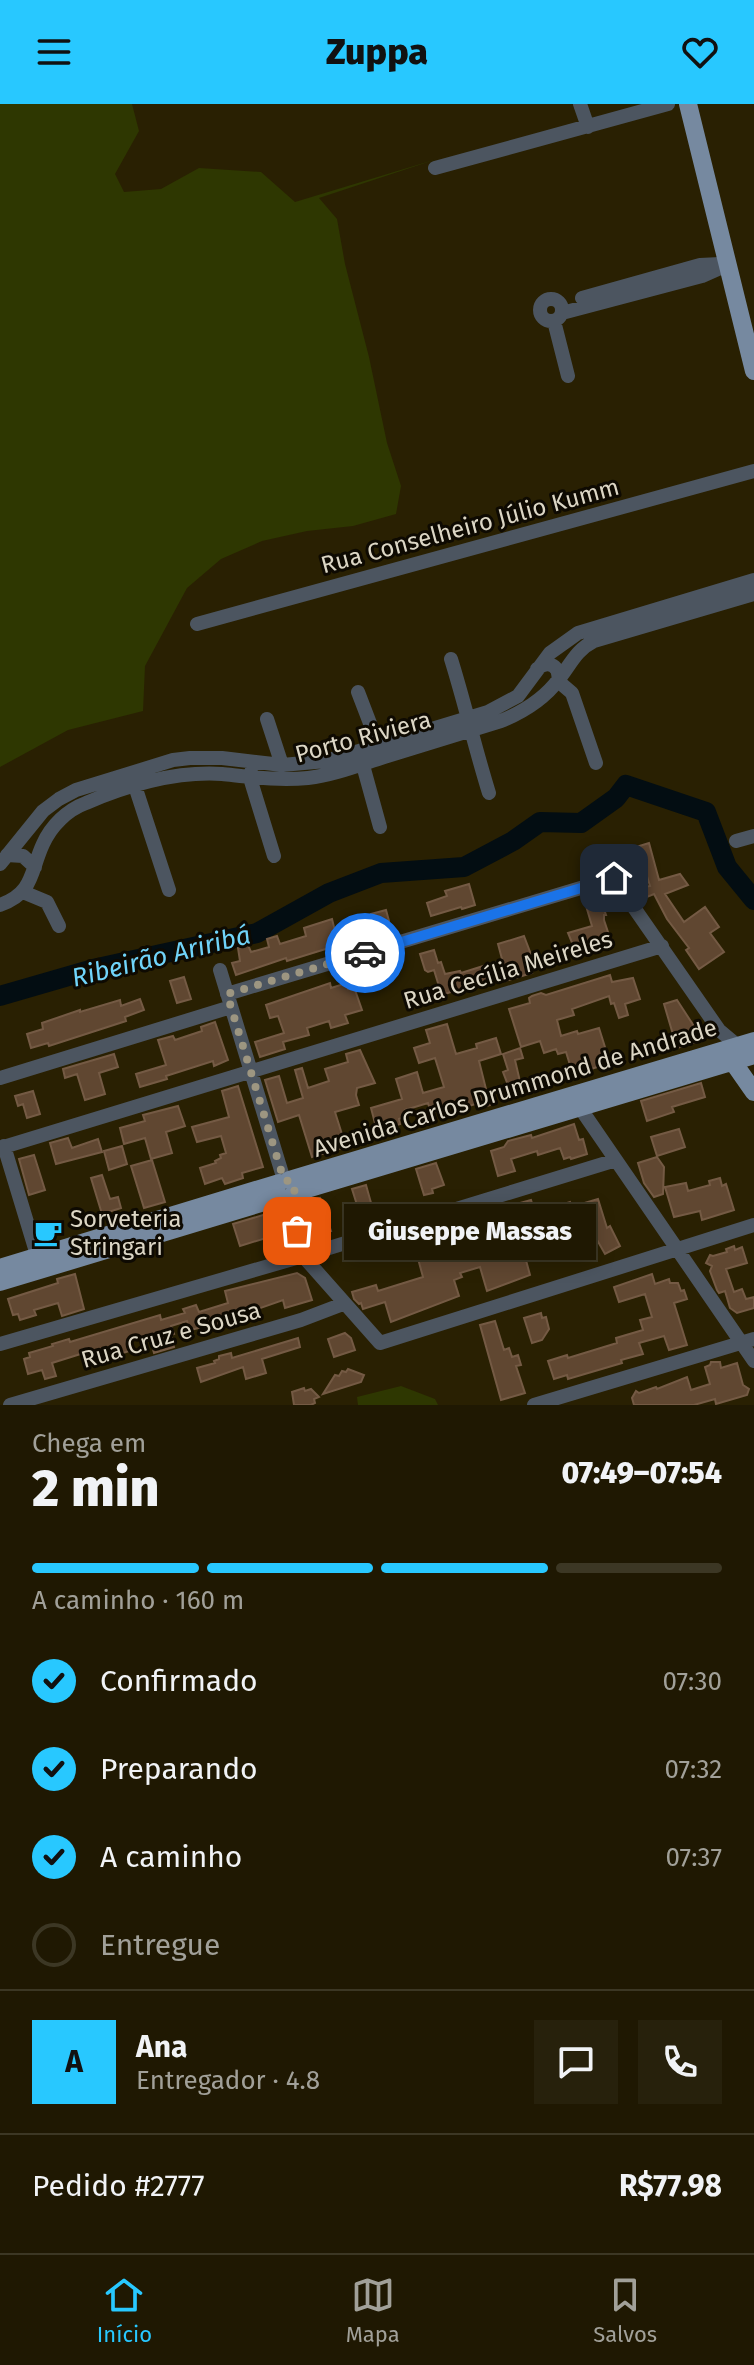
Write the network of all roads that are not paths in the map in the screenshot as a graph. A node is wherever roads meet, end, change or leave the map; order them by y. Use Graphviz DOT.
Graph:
graph roads {
  1 [pos="580,104"];
  2 [pos="668,104"];
  3 [pos="688,104"];
  4 [pos="588,127"];
  5 [pos="435,168"];
  6 [pos="729,264"];
  7 [pos="754,371"];
  8 [pos="568,376"];
  9 [pos="754,471"];
  10 [pos="754,580"];
  11 [pos="754,594"];
  12 [pos="639,621"];
  13 [pos="197,624"];
  14 [pos="451,659"];
  15 [pos="538,668"];
  16 [pos="558,681"];
  17 [pos="358,692"];
  18 [pos="267,719"];
  19 [pos="470,724"];
  20 [pos="381,752"];
  21 [pos="361,758"];
  22 [pos="252,762"];
  23 [pos="596,763"];
  24 [pos="282,765"];
  25 [pos="250,778"];
  26 [pos="135,786"];
  27 [pos="489,793"];
  28 [pos="380,827"];
  29 [pos="754,836"];
  30 [pos="736,841"];
  31 [pos="596,853"];
  32 [pos="274,856"];
  33 [pos="4,859"];
  34 [pos="35,867"];
  35 [pos="614,878"];
  36 [pos="169,890"];
  37 [pos="23,892"];
  38 [pos="0,905"];
  39 [pos="59,926"];
  40 [pos="662,946"];
  41 [pos="220,970"];
  42 [pos="229,1000"];
  43 [pos="743,1054"];
  44 [pos="251,1071"];
  45 [pos="0,1078"];
  46 [pos="754,1092"];
  47 [pos="576,1101"];
  48 [pos="2,1147"];
  49 [pos="616,1160"];
  50 [pos="286,1188"];
  51 [pos="754,1225"];
  52 [pos="677,1248"];
  53 [pos="303,1256"];
  54 [pos="40,1263"];
  55 [pos="0,1268"];
  56 [pos="0,1282"];
  57 [pos="343,1304"];
  58 [pos="748,1340"];
  59 [pos="0,1344"];
  60 [pos="754,1361"];
  61 [pos="10,1405"];
  62 [pos="534,1405"];
  1 -- 4 [label="street"];
  2 -- 4 [label="street"];
  3 -- 6 [label="main road"];
  4 -- 5 [label="street"];
  6 -- 7 [label="main road"];
  6 -- 8 [label="street"];
  9 -- 13 [label="street, Rua Conselheiro Júlio Kumm"];
  10 -- 12 [label="street, Porto Riviera"];
  11 -- 12 [label="street, Porto Riviera"];
  12 -- 15 [label="street, Porto Riviera"];
  12 -- 16 [label="street, Porto Riviera"];
  14 -- 19 [label="street"];
  15 -- 16 [label="street"];
  15 -- 19 [label="street, Porto Riviera"];
  16 -- 19 [label="street, Porto Riviera"];
  16 -- 23 [label="street"];
  17 -- 20 [label="street"];
  18 -- 24 [label="street"];
  19 -- 20 [label="street, Porto Riviera"];
  19 -- 27 [label="street"];
  20 -- 21 [label="street, Porto Riviera"];
  21 -- 24 [label="street, Porto Riviera"];
  21 -- 25 [label="street, Porto Riviera"];
  21 -- 28 [label="street"];
  22 -- 24 [label="street, Porto Riviera"];
  22 -- 25 [label="street"];
  22 -- 33 [label="street, Porto Riviera"];
  25 -- 26 [label="street, Porto Riviera"];
  25 -- 32 [label="street"];
  26 -- 34 [label="street, Porto Riviera"];
  26 -- 36 [label="street"];
  29 -- 30 [label="street"];
  31 -- 35 [label="street"];
  33 -- 34 [label="street"];
  34 -- 37 [label="street, Porto Riviera"];
  35 -- 40 [label="street"];
  35 -- 42 [label="street"];
  37 -- 38 [label="street"];
  37 -- 39 [label="street"];
  40 -- 43 [label="street"];
  40 -- 44 [label="street, Rua Cecília Meireles"];
  41 -- 42 [label="street"];
  42 -- 44 [label="street"];
  42 -- 45 [label="street"];
  43 -- 46 [label="main road"];
  43 -- 47 [label="main road, Avenida Carlos Drummond de Andrade"];
  44 -- 48 [label="street, Rua Cecília Meireles"];
  44 -- 50 [label="street"];
  47 -- 49 [label="street"];
  47 -- 50 [label="main road, Avenida Carlos Drummond de Andrade"];
  48 -- 54 [label="street"];
  49 -- 52 [label="street"];
  49 -- 53 [label="street"];
  50 -- 53 [label="street"];
  50 -- 54 [label="main road, Avenida Carlos Drummond de Andrade"];
  51 -- 52 [label="street"];
  52 -- 57 [label="street"];
  52 -- 58 [label="street"];
  53 -- 57 [label="street"];
  53 -- 59 [label="street"];
  54 -- 55 [label="main road, Avenida Carlos Drummond de Andrade"];
  54 -- 56 [label="main road, Avenida Carlos Drummond de Andrade"];
  57 -- 61 [label="street, Rua Cruz e Sousa"];
  58 -- 60 [label="street"];
  58 -- 62 [label="street"];
}
